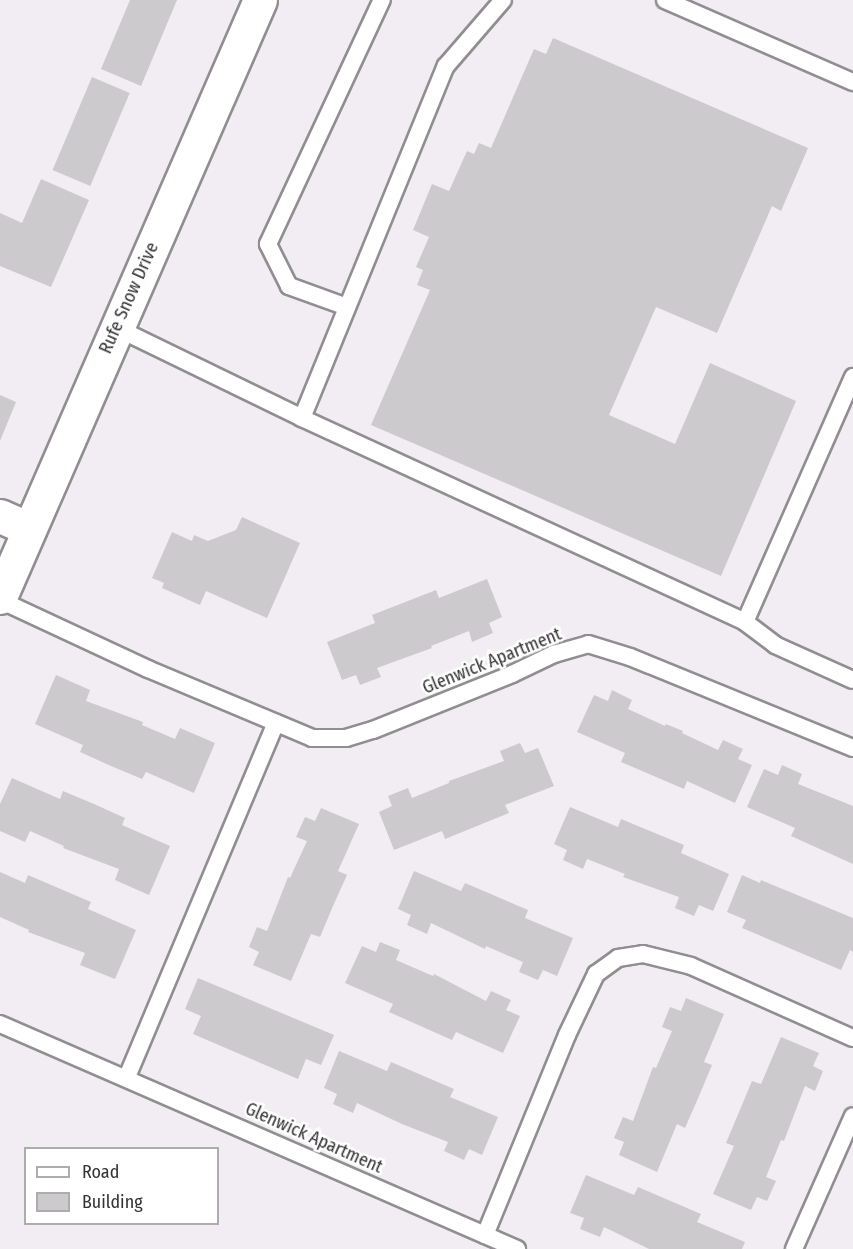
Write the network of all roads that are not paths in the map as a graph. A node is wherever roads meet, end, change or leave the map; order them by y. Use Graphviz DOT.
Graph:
graph roads {
  1 [pos="260,0"];
  2 [pos="382,0"];
  3 [pos="503,0"];
  4 [pos="665,0"];
  5 [pos="853,82"];
  6 [pos="347,307"];
  7 [pos="117,328"];
  8 [pos="853,377"];
  9 [pos="302,418"];
  10 [pos="14,523"];
  11 [pos="0,599"];
  12 [pos="745,622"];
  13 [pos="853,680"];
  14 [pos="276,723"];
  15 [pos="853,748"];
  16 [pos="0,1024"];
  17 [pos="853,1038"];
  18 [pos="127,1077"];
  19 [pos="853,1116"];
  20 [pos="485,1235"];
  21 [pos="517,1249"];
  22 [pos="794,1249"];
  1 -- 7 [label="main road, Rufe Snow Drive"];
  2 -- 6 [label="lane"];
  3 -- 6 [label="lane"];
  4 -- 5 [label="lane"];
  6 -- 9 [label="lane"];
  7 -- 9 [label="lane"];
  7 -- 10 [label="main road, Rufe Snow Drive"];
  8 -- 12 [label="lane"];
  9 -- 12 [label="lane"];
  10 -- 11 [label="main road, Rufe Snow Drive"];
  11 -- 14 [label="lane, Glenwick Apartment"];
  12 -- 13 [label="lane"];
  14 -- 15 [label="lane, Glenwick Apartment"];
  14 -- 18 [label="lane"];
  16 -- 18 [label="lane, Glenwick Apartment"];
  17 -- 20 [label="lane"];
  18 -- 20 [label="lane, Glenwick Apartment"];
  19 -- 22 [label="lane"];
  20 -- 21 [label="lane, Glenwick Apartment"];
}
